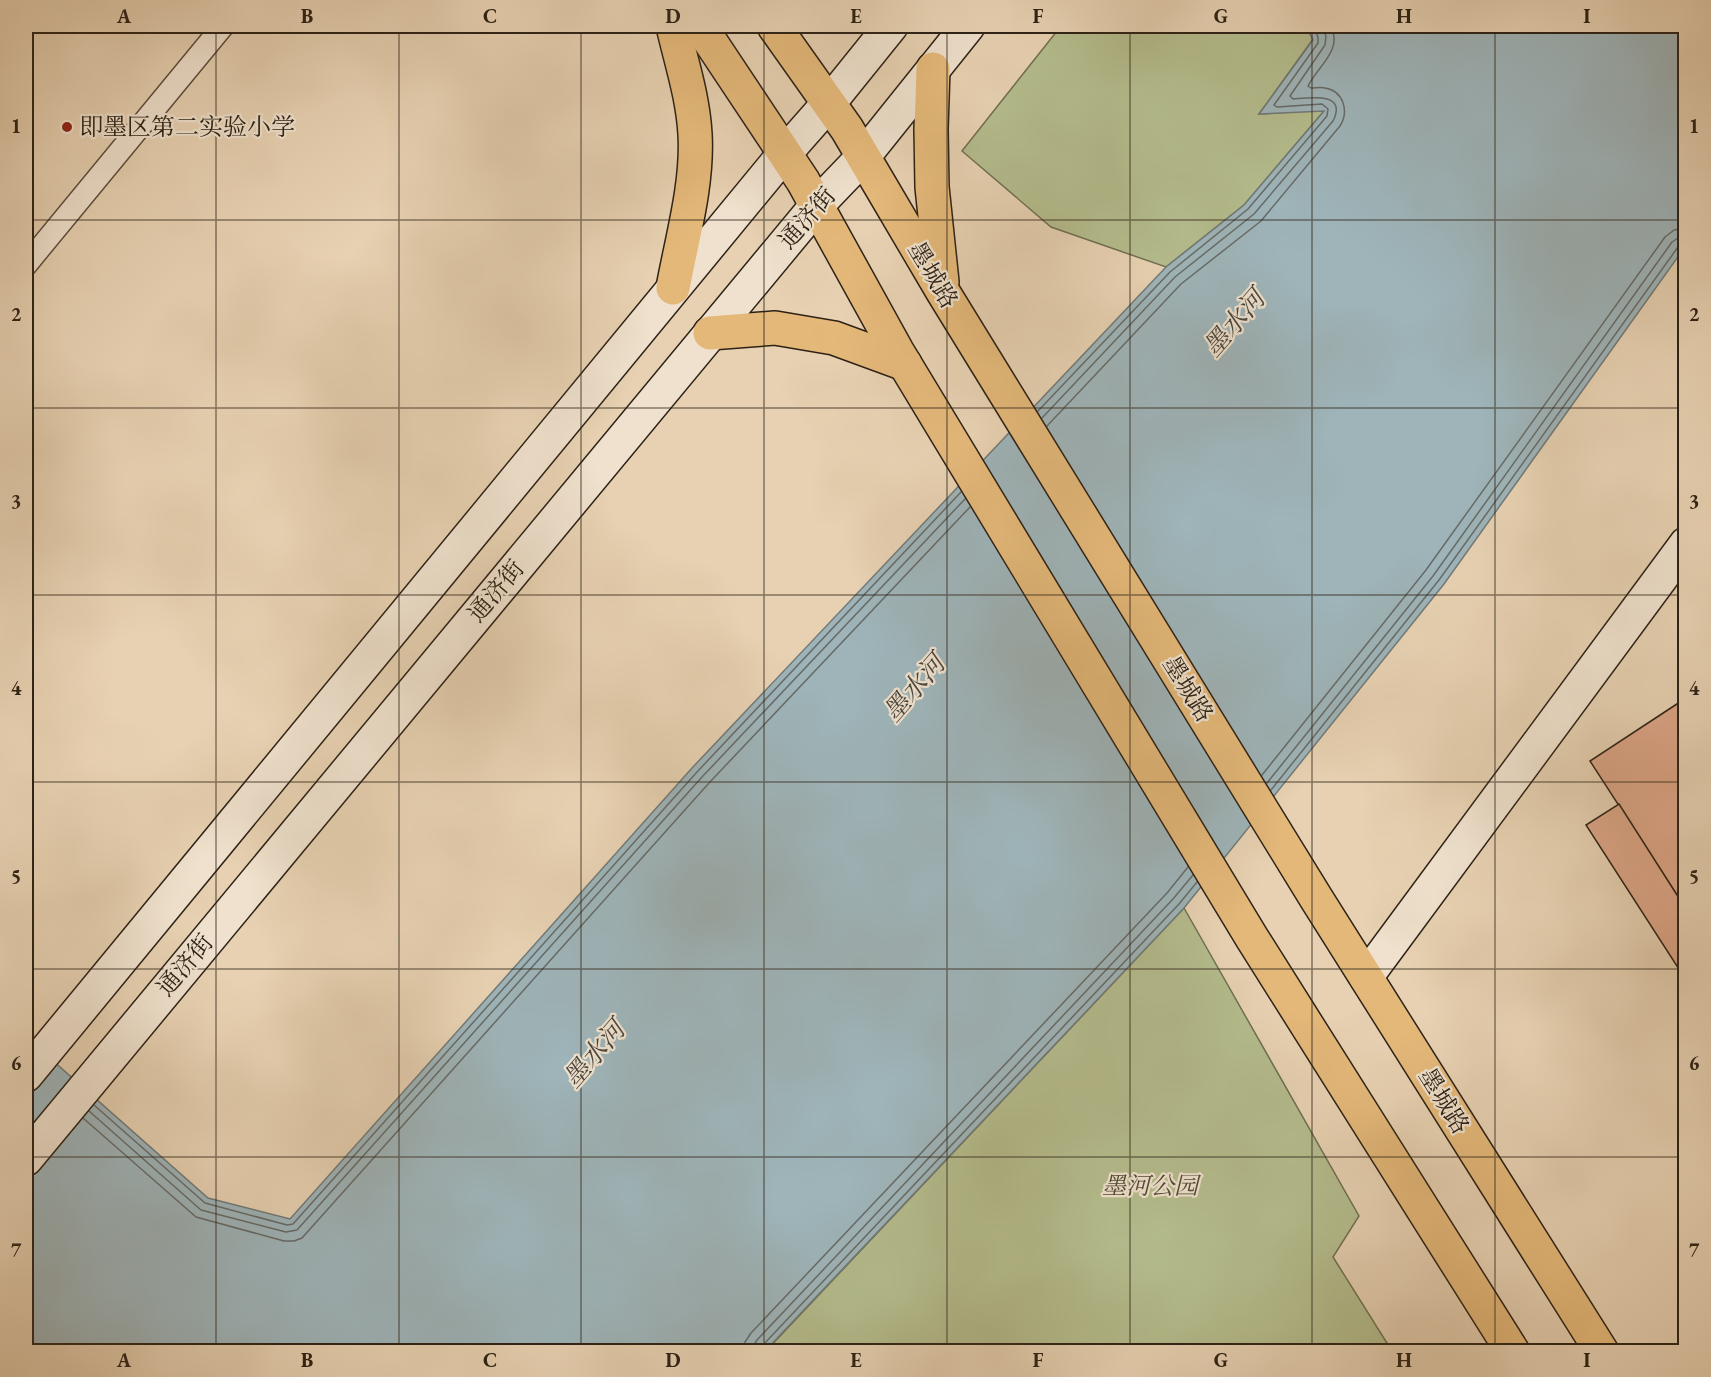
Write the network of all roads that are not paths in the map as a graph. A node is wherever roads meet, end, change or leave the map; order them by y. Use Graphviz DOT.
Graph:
graph roads {
  1 [pos="223,26"];
  2 [pos="673,26"];
  3 [pos="700,26"];
  4 [pos="774,26"];
  5 [pos="891,26"];
  6 [pos="968,26"];
  7 [pos="933,69"];
  8 [pos="829,103"];
  9 [pos="785,153"];
  10 [pos="863,157"];
  11 [pos="817,205"];
  12 [pos="26,265"];
  13 [pos="673,288"];
  14 [pos="943,292"];
  15 [pos="710,333"];
  16 [pos="905,364"];
  17 [pos="1686,544"];
  18 [pos="1366,977"];
  19 [pos="26,1075"];
  20 [pos="26,1159"];
  21 [pos="1513,1352"];
  22 [pos="1602,1352"];
  1 -- 12 [label="lane"];
  2 -- 13 [label="main road"];
  3 -- 9 [label="main road"];
  4 -- 8 [label="main road, 墨城路"];
  5 -- 8 [label="street"];
  6 -- 7 [label="street, 通济街"];
  7 -- 10 [label="street, 通济街"];
  7 -- 14 [label="main road"];
  8 -- 9 [label="street"];
  8 -- 10 [label="main road, 墨城路"];
  9 -- 11 [label="main road"];
  9 -- 13 [label="street"];
  10 -- 11 [label="street, 通济街"];
  10 -- 14 [label="main road, 墨城路"];
  11 -- 15 [label="street, 通济街"];
  11 -- 16 [label="main road"];
  13 -- 19 [label="street"];
  14 -- 18 [label="main road, 墨城路"];
  15 -- 16 [label="main road"];
  15 -- 20 [label="street, 通济街"];
  16 -- 21 [label="main road"];
  17 -- 18 [label="street"];
  18 -- 22 [label="main road, 墨城路"];
}
